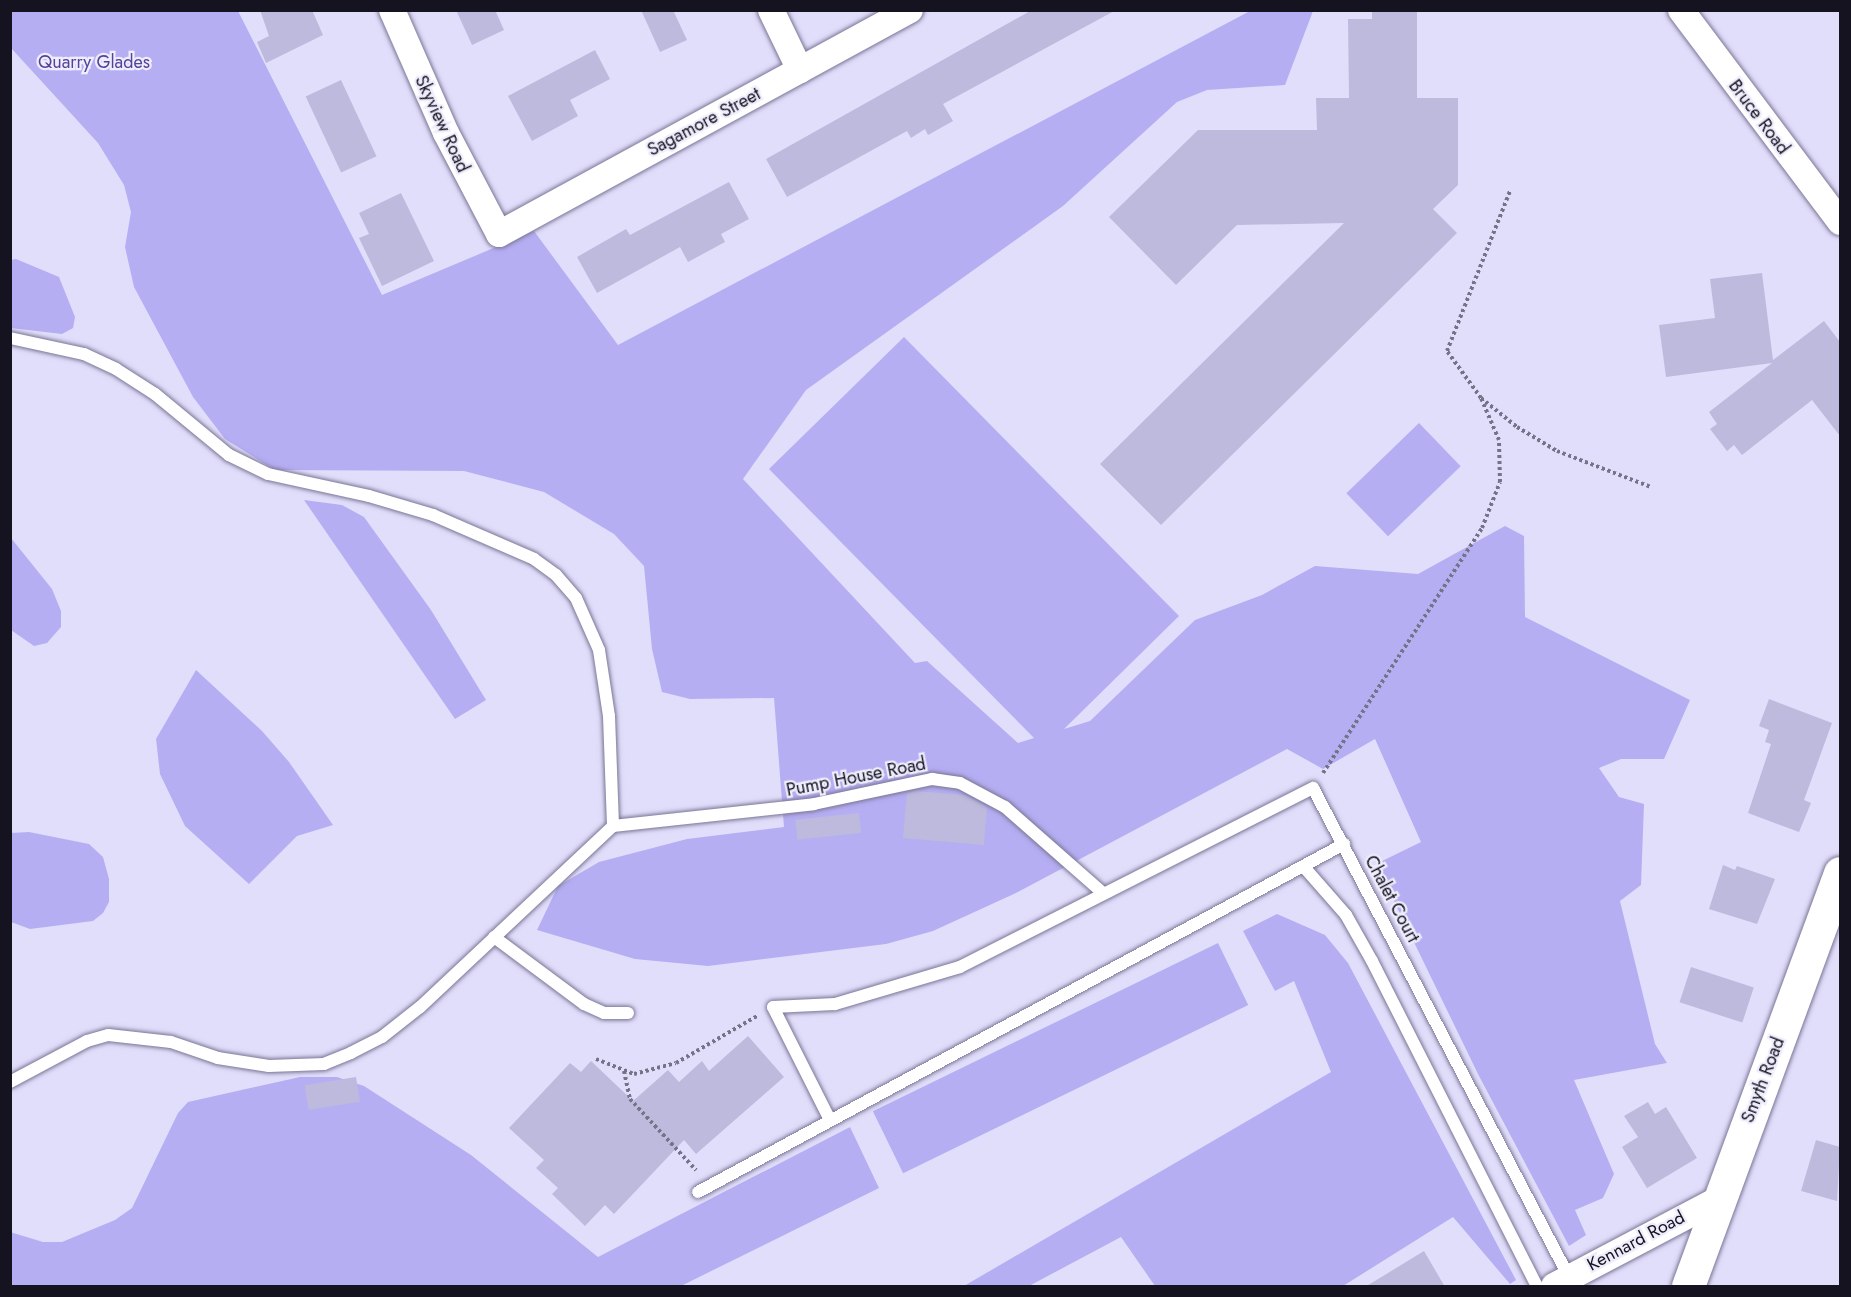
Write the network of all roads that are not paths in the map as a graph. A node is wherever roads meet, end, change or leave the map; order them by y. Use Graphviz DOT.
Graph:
graph roads {
  1 [pos="392,10"];
  2 [pos="771,10"];
  3 [pos="909,10"];
  4 [pos="1681,10"];
  5 [pos="800,70"];
  6 [pos="1840,222"];
  7 [pos="499,234"];
  8 [pos="10,338"];
  9 [pos="613,826"];
  10 [pos="1344,844"];
  11 [pos="1304,867"];
  12 [pos="1840,873"];
  13 [pos="1103,893"];
  14 [pos="494,937"];
  15 [pos="628,1013"];
  16 [pos="10,1082"];
  17 [pos="828,1119"];
  18 [pos="698,1192"];
  19 [pos="1719,1199"];
  20 [pos="1562,1282"];
  21 [pos="1537,1287"];
  22 [pos="1688,1287"];
  1 -- 7 [label="street, Skyview Road"];
  2 -- 5 [label="street"];
  3 -- 5 [label="street, Sagamore Street"];
  4 -- 6 [label="street, Bruce Road"];
  5 -- 7 [label="street, Sagamore Street"];
  8 -- 9 [label="lane"];
  9 -- 13 [label="lane, Pump House Road"];
  9 -- 14 [label="lane"];
  10 -- 11 [label="lane, Chalet Court"];
  10 -- 13 [label="lane"];
  10 -- 20 [label="lane, Chalet Court"];
  11 -- 17 [label="lane, Chalet Court"];
  11 -- 21 [label="lane"];
  12 -- 19 [label="street, Smyth Road"];
  13 -- 17 [label="lane"];
  14 -- 15 [label="lane"];
  14 -- 16 [label="lane"];
  17 -- 18 [label="lane, Chalet Court"];
  19 -- 20 [label="street, Kennard Road"];
  19 -- 22 [label="street, Smyth Road"];
}
